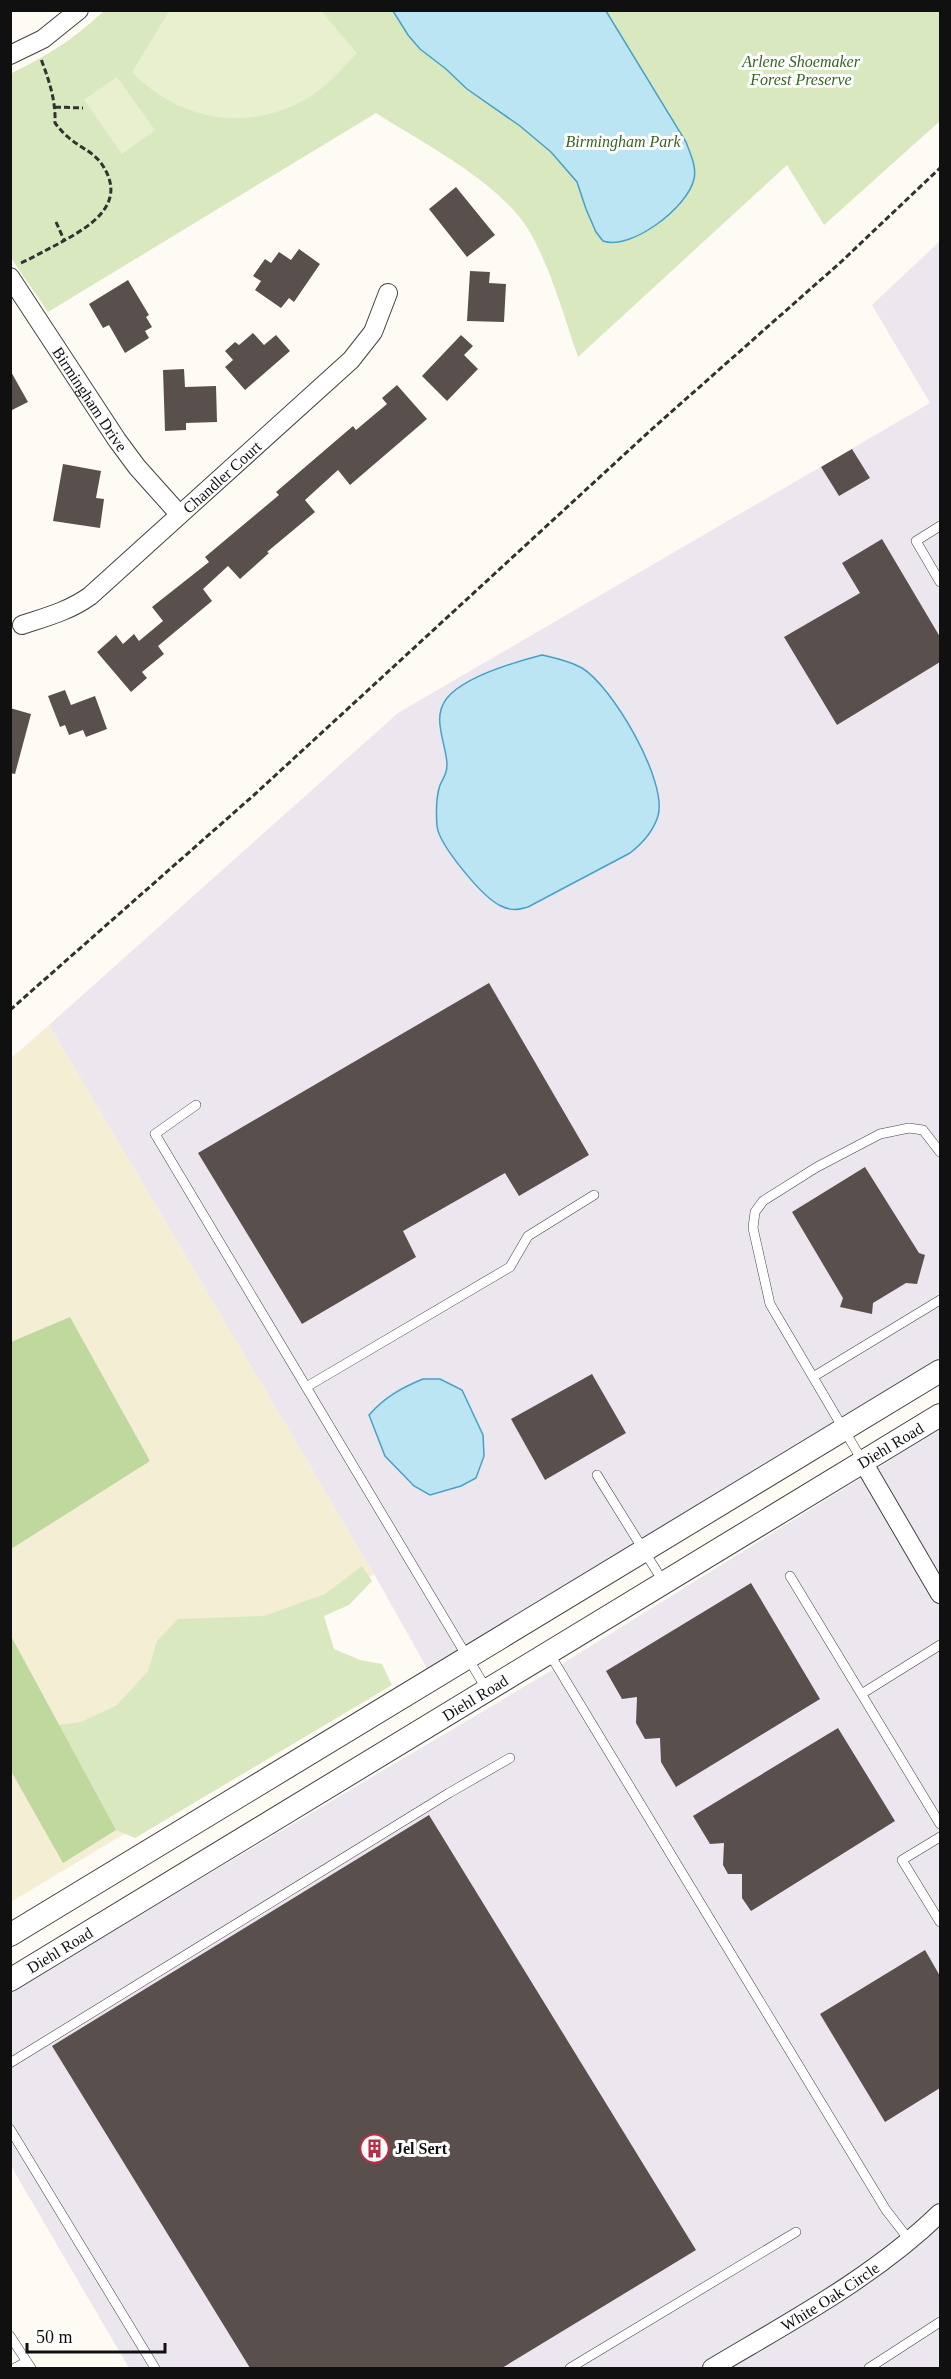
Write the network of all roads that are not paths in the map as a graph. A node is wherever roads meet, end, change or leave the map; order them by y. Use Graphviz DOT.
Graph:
graph roads {
  1 [pos="80,10"];
  2 [pos="10,56"];
  3 [pos="15,282"];
  4 [pos="388,293"];
  5 [pos="179,514"];
  6 [pos="940,526"];
  7 [pos="940,582"];
  8 [pos="22,625"];
  9 [pos="196,1106"];
  10 [pos="940,1152"];
  11 [pos="594,1195"];
  12 [pos="940,1300"];
  13 [pos="940,1371"];
  14 [pos="813,1377"];
  15 [pos="308,1386"];
  16 [pos="940,1414"];
  17 [pos="844,1430"];
  18 [pos="863,1462"];
  19 [pos="597,1475"];
  20 [pos="644,1550"];
  21 [pos="790,1576"];
  22 [pos="664,1583"];
  23 [pos="940,1594"];
  24 [pos="940,1645"];
  25 [pos="549,1653"];
  26 [pos="467,1658"];
  27 [pos="487,1690"];
  28 [pos="863,1693"];
  29 [pos="510,1758"];
  30 [pos="940,1824"];
  31 [pos="940,1837"];
  32 [pos="940,1922"];
  33 [pos="10,1935"];
  34 [pos="10,1980"];
  35 [pos="10,2063"];
  36 [pos="10,2129"];
  37 [pos="940,2213"];
  38 [pos="796,2232"];
  39 [pos="911,2241"];
  40 [pos="940,2322"];
  41 [pos="10,2336"];
  42 [pos="28,2365"];
  43 [pos="15,2368"];
  44 [pos="155,2368"];
  45 [pos="570,2368"];
  46 [pos="712,2368"];
  47 [pos="869,2368"];
  1 -- 2 [label="street"];
  3 -- 5 [label="street, Birmingham Drive"];
  4 -- 5 [label="street, Chandler Court"];
  5 -- 8 [label="street, Chandler Court"];
  6 -- 7 [label="lane"];
  9 -- 15 [label="lane"];
  10 -- 14 [label="lane"];
  11 -- 15 [label="lane"];
  12 -- 14 [label="lane"];
  13 -- 17 [label="street"];
  14 -- 17 [label="lane"];
  15 -- 26 [label="lane"];
  16 -- 18 [label="street, Diehl Road"];
  17 -- 18 [label="lane"];
  17 -- 20 [label="street"];
  18 -- 22 [label="street, Diehl Road"];
  18 -- 23 [label="street"];
  19 -- 20 [label="lane"];
  20 -- 22 [label="lane"];
  20 -- 26 [label="street"];
  21 -- 28 [label="lane"];
  22 -- 25 [label="street, Diehl Road"];
  24 -- 28 [label="lane"];
  25 -- 27 [label="street, Diehl Road"];
  25 -- 39 [label="lane"];
  26 -- 27 [label="lane"];
  26 -- 33 [label="street"];
  27 -- 34 [label="street, Diehl Road"];
  28 -- 30 [label="lane"];
  29 -- 35 [label="lane"];
  31 -- 32 [label="lane"];
  36 -- 44 [label="lane"];
  37 -- 39 [label="street, White Oak Circle"];
  38 -- 45 [label="lane"];
  39 -- 46 [label="street, White Oak Circle"];
  40 -- 47 [label="lane"];
  41 -- 42 [label="lane"];
  42 -- 43 [label="lane"];
}
